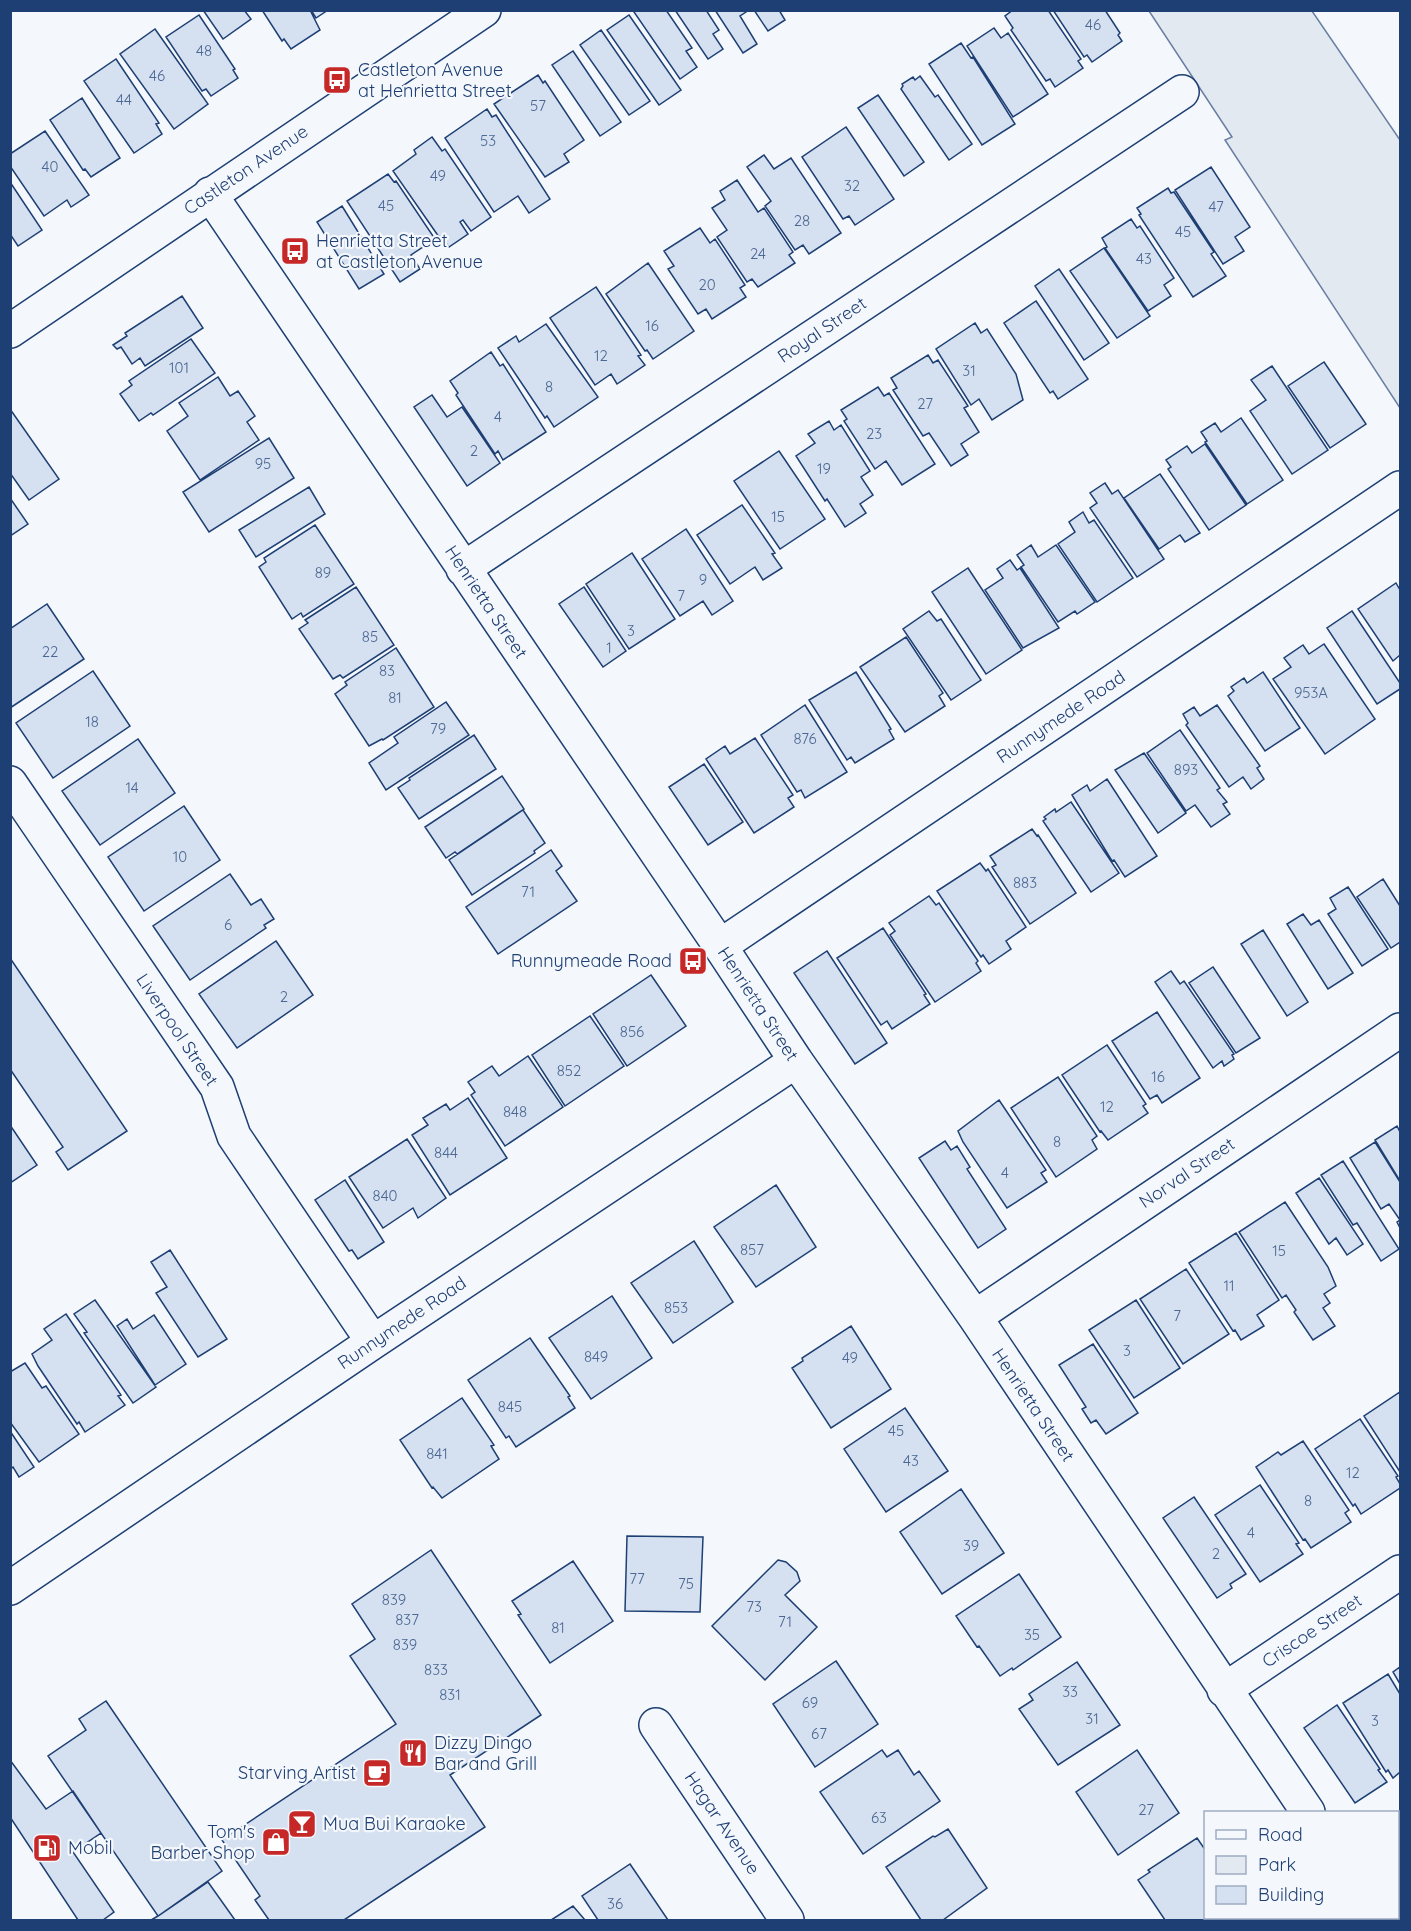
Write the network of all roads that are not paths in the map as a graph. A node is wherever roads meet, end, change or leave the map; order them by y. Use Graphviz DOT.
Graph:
graph roads {
  1 [pos="484,10"];
  2 [pos="1182,92"];
  3 [pos="210,194"];
  4 [pos="10,331"];
  5 [pos="1401,488"];
  6 [pos="463,569"];
  7 [pos="10,783"];
  8 [pos="720,946"];
  9 [pos="1401,1030"];
  10 [pos="796,1061"];
  11 [pos="975,1317"];
  12 [pos="373,1342"];
  13 [pos="1401,1572"];
  14 [pos="10,1588"];
  15 [pos="1224,1690"];
  16 [pos="656,1725"];
  17 [pos="1307,1811"];
  18 [pos="787,1920"];
  1 -- 3 [label="street, Castleton Avenue"];
  2 -- 6 [label="street, Royal Street"];
  3 -- 4 [label="street, Castleton Avenue"];
  3 -- 6 [label="street, Henrietta Street"];
  5 -- 8 [label="street, Runnymede Road"];
  6 -- 8 [label="street, Henrietta Street"];
  7 -- 12 [label="street, Liverpool Street"];
  8 -- 10 [label="street, Henrietta Street"];
  9 -- 11 [label="street, Norval Street"];
  10 -- 11 [label="street, Henrietta Street"];
  10 -- 12 [label="street, Runnymede Road"];
  11 -- 15 [label="street, Henrietta Street"];
  12 -- 14 [label="street, Runnymede Road"];
  13 -- 15 [label="street, Criscoe Street"];
  15 -- 17 [label="street, Henrietta Street"];
  16 -- 18 [label="street, Hagar Avenue"];
}
